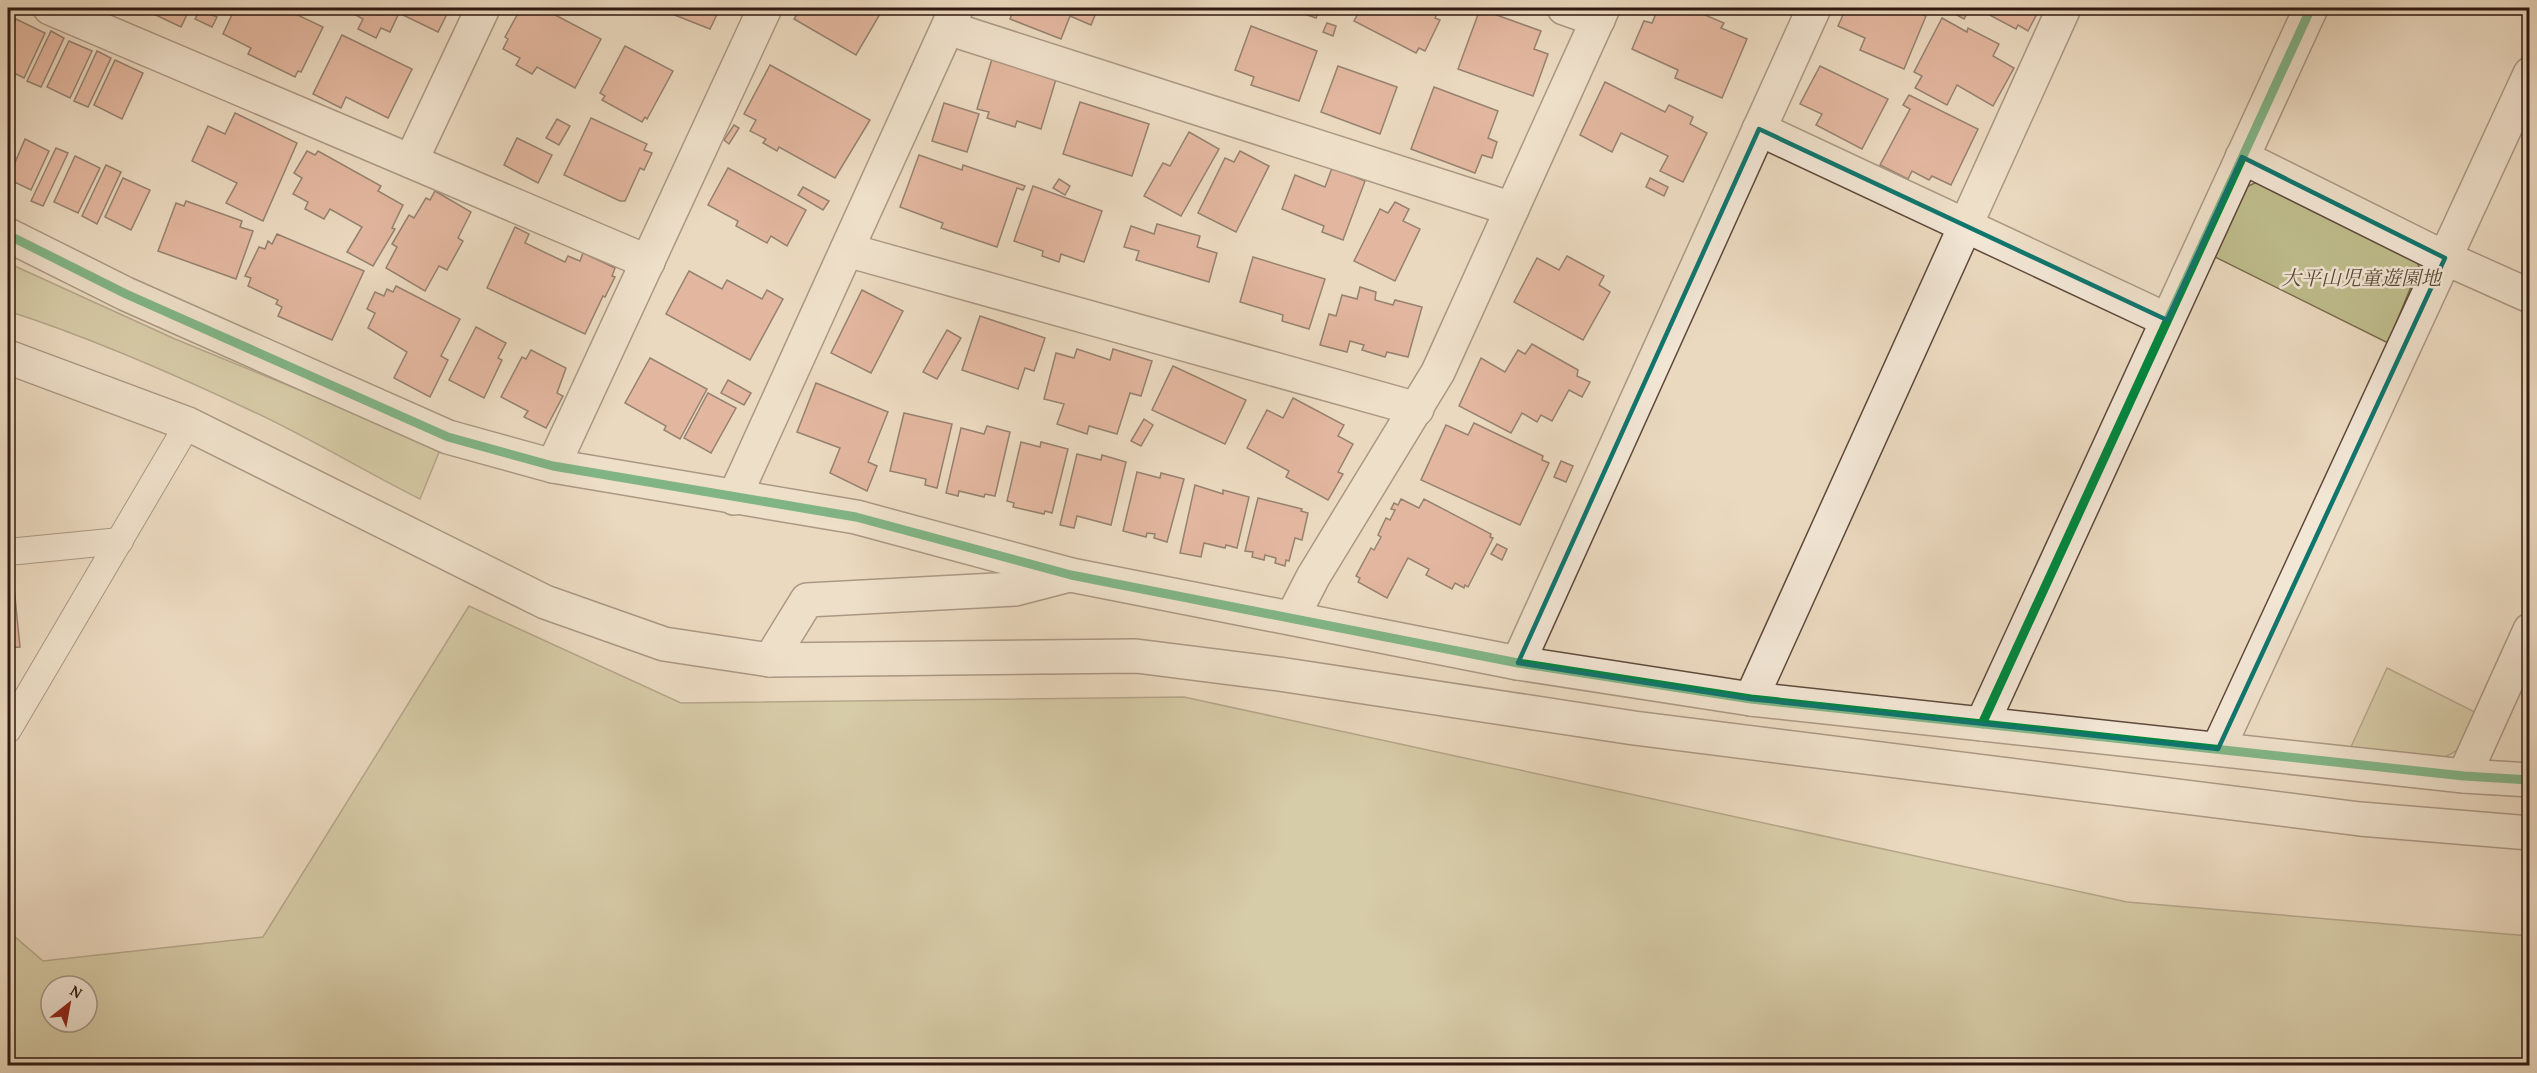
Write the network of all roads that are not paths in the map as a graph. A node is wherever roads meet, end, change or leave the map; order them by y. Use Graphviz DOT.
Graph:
graph roads {
  1 [pos="51,8"];
  2 [pos="483,8"];
  3 [pos="765,8"];
  4 [pos="1564,8"];
  5 [pos="1814,8"];
  6 [pos="2064,8"];
  7 [pos="2311,8"];
  8 [pos="1601,14"];
  9 [pos="952,18"];
  10 [pos="2529,74"];
  11 [pos="1759,129"];
  12 [pos="2242,157"];
  13 [pos="411,161"];
  14 [pos="1512,208"];
  15 [pos="1965,226"];
  16 [pos="8,235"];
  17 [pos="847,250"];
  18 [pos="2445,258"];
  19 [pos="648,262"];
  20 [pos="2529,296"];
  21 [pos="2167,320"];
  22 [pos="8,357"];
  23 [pos="1418,409"];
  24 [pos="188,424"];
  25 [pos="553,466"];
  26 [pos="734,498"];
  27 [pos="120,541"];
  28 [pos="8,552"];
  29 [pos="1071,575"];
  30 [pos="1292,618"];
  31 [pos="2529,630"];
  32 [pos="770,660"];
  33 [pos="1518,663"];
  34 [pos="1751,699"];
  35 [pos="1982,724"];
  36 [pos="8,730"];
  37 [pos="2218,749"];
  38 [pos="2464,776"];
  39 [pos="2529,780"];
  40 [pos="2529,833"];
  1 -- 13 [label="street"];
  2 -- 13 [label="street"];
  3 -- 19 [label="street"];
  4 -- 8 [label="street"];
  5 -- 11 [label="street"];
  6 -- 15 [label="street"];
  7 -- 12 [label="street"];
  8 -- 14 [label="street"];
  9 -- 14 [label="street"];
  9 -- 17 [label="street"];
  10 -- 18 [label="street"];
  11 -- 15 [label="street"];
  11 -- 33 [label="street"];
  12 -- 18 [label="street"];
  12 -- 21 [label="street"];
  13 -- 19 [label="street"];
  14 -- 23 [label="street"];
  15 -- 21 [label="street"];
  15 -- 34 [label="street"];
  16 -- 25 [label="street"];
  17 -- 23 [label="street"];
  17 -- 26 [label="street"];
  18 -- 20 [label="street"];
  18 -- 37 [label="street"];
  19 -- 25 [label="street"];
  21 -- 35 [label="street"];
  22 -- 24 [label="street"];
  23 -- 30 [label="street"];
  24 -- 27 [label="lane"];
  24 -- 32 [label="street"];
  25 -- 26 [label="street"];
  26 -- 29 [label="street"];
  27 -- 28 [label="lane"];
  27 -- 36 [label="lane"];
  29 -- 30 [label="street"];
  29 -- 32 [label="street"];
  30 -- 33 [label="street"];
  31 -- 38 [label="street"];
  32 -- 40 [label="street"];
  33 -- 34 [label="street"];
  34 -- 35 [label="street"];
  35 -- 37 [label="street"];
  37 -- 38 [label="street"];
  38 -- 39 [label="street"];
}
